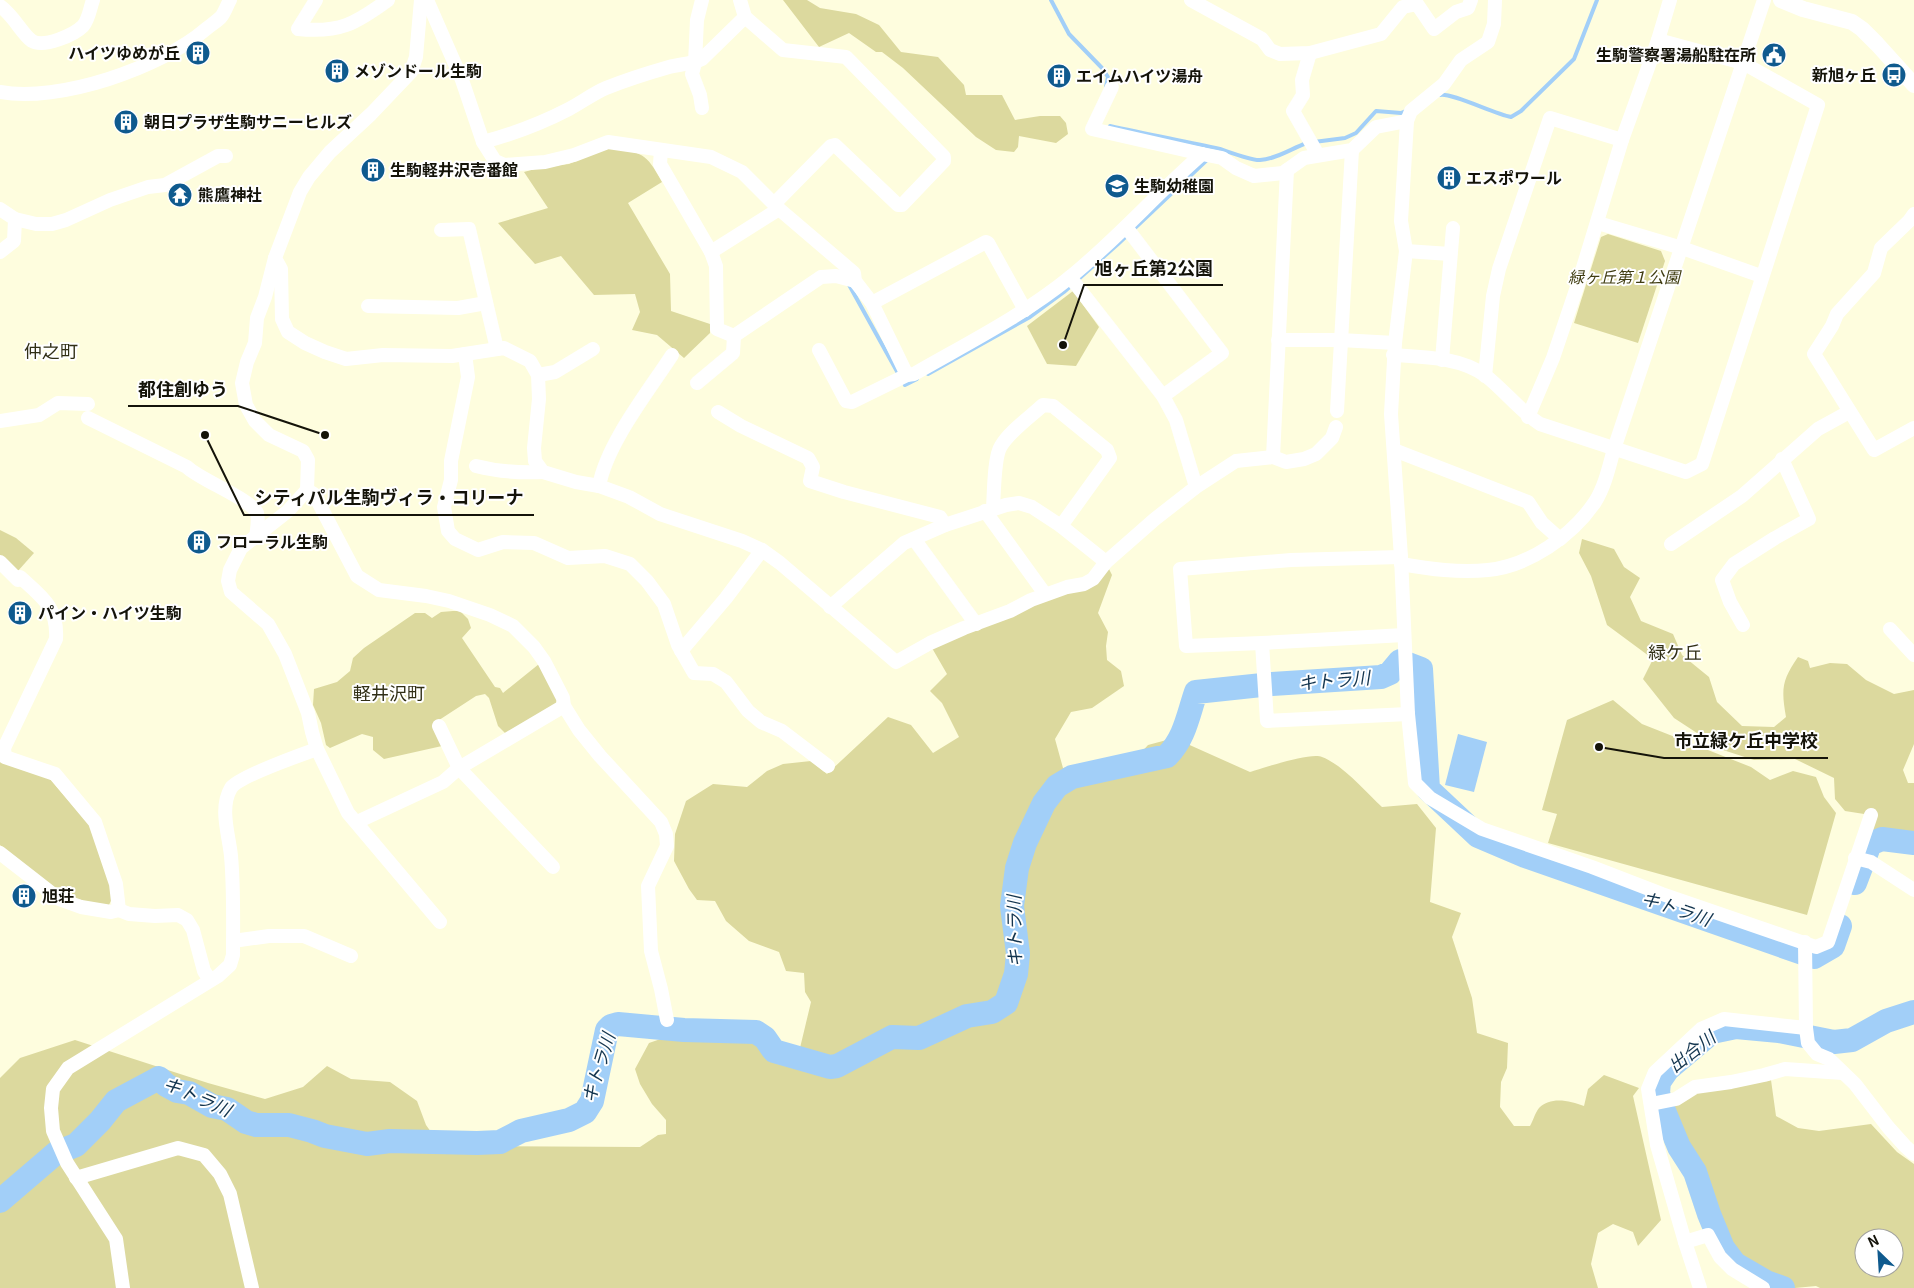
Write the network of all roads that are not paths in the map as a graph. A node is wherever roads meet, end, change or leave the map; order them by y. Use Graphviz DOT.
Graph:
graph roads {
  1 [pos="93,0"];
  2 [pos="230,0"];
  3 [pos="316,0"];
  4 [pos="388,0"];
  5 [pos="421,0"];
  6 [pos="427,0"];
  7 [pos="702,0"];
  8 [pos="740,0"];
  9 [pos="1191,0"];
  10 [pos="1471,0"];
  11 [pos="1495,0"];
  12 [pos="1670,0"];
  13 [pos="1764,0"];
  14 [pos="1781,0"];
  15 [pos="0,6"];
  16 [pos="745,17"];
  17 [pos="1658,40"];
  18 [pos="1310,54"];
  19 [pos="695,63"];
  20 [pos="1742,63"];
  21 [pos="1907,73"];
  22 [pos="1914,85"];
  23 [pos="1112,87"];
  24 [pos="0,92"];
  25 [pos="702,108"];
  26 [pos="1408,121"];
  27 [pos="1622,140"];
  28 [pos="483,142"];
  29 [pos="661,150"];
  30 [pos="1352,150"];
  31 [pos="1202,154"];
  32 [pos="1318,155"];
  33 [pos="226,156"];
  34 [pos="1287,170"];
  35 [pos="777,206"];
  36 [pos="0,209"];
  37 [pos="1914,214"];
  38 [pos="15,219"];
  39 [pos="1598,223"];
  40 [pos="1126,227"];
  41 [pos="1453,228"];
  42 [pos="441,230"];
  43 [pos="1682,248"];
  44 [pos="1406,251"];
  45 [pos="0,252"];
  46 [pos="711,252"];
  47 [pos="1450,254"];
  48 [pos="275,258"];
  49 [pos="1761,276"];
  50 [pos="1070,278"];
  51 [pos="855,280"];
  52 [pos="486,303"];
  53 [pos="872,304"];
  54 [pos="368,306"];
  55 [pos="1025,310"];
  56 [pos="734,336"];
  57 [pos="1278,340"];
  58 [pos="1340,340"];
  59 [pos="497,349"];
  60 [pos="593,349"];
  61 [pos="1394,349"];
  62 [pos="818,350"];
  63 [pos="465,354"];
  64 [pos="672,356"];
  65 [pos="1442,360"];
  66 [pos="538,375"];
  67 [pos="907,375"];
  68 [pos="1485,376"];
  69 [pos="697,383"];
  70 [pos="1163,396"];
  71 [pos="1337,411"];
  72 [pos="718,412"];
  73 [pos="1849,412"];
  74 [pos="1528,416"];
  75 [pos="0,421"];
  76 [pos="1336,427"];
  77 [pos="1914,428"];
  78 [pos="1614,449"];
  79 [pos="1394,450"];
  80 [pos="1273,457"];
  81 [pos="1782,459"];
  82 [pos="476,466"];
  83 [pos="543,472"];
  84 [pos="599,486"];
  85 [pos="1196,487"];
  86 [pos="307,490"];
  87 [pos="989,510"];
  88 [pos="945,525"];
  89 [pos="1061,526"];
  90 [pos="256,537"];
  91 [pos="914,539"];
  92 [pos="1560,539"];
  93 [pos="1671,544"];
  94 [pos="762,550"];
  95 [pos="1401,560"];
  96 [pos="0,562"];
  97 [pos="1106,562"];
  98 [pos="1045,594"];
  99 [pos="830,607"];
  100 [pos="976,624"];
  101 [pos="1743,625"];
  102 [pos="1890,629"];
  103 [pos="1404,634"];
  104 [pos="1262,643"];
  105 [pos="681,651"];
  106 [pos="1914,655"];
  107 [pos="564,706"];
  108 [pos="1408,714"];
  109 [pos="438,726"];
  110 [pos="317,749"];
  111 [pos="828,766"];
  112 [pos="459,768"];
  113 [pos="1871,815"];
  114 [pos="357,822"];
  115 [pos="1,854"];
  116 [pos="1855,858"];
  117 [pos="553,867"];
  118 [pos="1914,890"];
  119 [pos="119,910"];
  120 [pos="440,922"];
  121 [pos="233,942"];
  122 [pos="1805,942"];
  123 [pos="351,956"];
  124 [pos="210,980"];
  125 [pos="667,1020"];
  126 [pos="1806,1028"];
  127 [pos="1843,1073"];
  128 [pos="1651,1104"];
  129 [pos="1914,1154"];
  130 [pos="76,1178"];
  131 [pos="1685,1242"];
  132 [pos="123,1288"];
  133 [pos="252,1288"];
  134 [pos="1700,1288"];
  135 [pos="1763,1288"];
  1 -- 15 [label="street"];
  2 -- 24 [label="street"];
  3 -- 4 [label="street"];
  5 -- 48 [label="street"];
  6 -- 28 [label="street"];
  7 -- 19 [label="street"];
  8 -- 16 [label="street"];
  9 -- 18 [label="street"];
  10 -- 18 [label="street"];
  11 -- 26 [label="street"];
  12 -- 17 [label="street"];
  13 -- 20 [label="street"];
  14 -- 21 [label="street"];
  16 -- 19 [label="street"];
  16 -- 35 [label="street"];
  17 -- 20 [label="street"];
  17 -- 27 [label="street"];
  18 -- 32 [label="street"];
  19 -- 25 [label="street"];
  19 -- 28 [label="street"];
  20 -- 43 [label="street"];
  20 -- 49 [label="street"];
  21 -- 22 [label="street"];
  23 -- 31 [label="street"];
  26 -- 30 [label="street"];
  26 -- 44 [label="street"];
  27 -- 39 [label="street"];
  27 -- 68 [label="street"];
  28 -- 29 [label="street"];
  29 -- 35 [label="street"];
  29 -- 46 [label="street"];
  30 -- 32 [label="street"];
  30 -- 58 [label="street"];
  31 -- 34 [label="street"];
  31 -- 40 [label="street"];
  32 -- 34 [label="street"];
  33 -- 38 [label="street"];
  34 -- 57 [label="street"];
  35 -- 46 [label="street"];
  35 -- 51 [label="street"];
  36 -- 38 [label="street"];
  37 -- 73 [label="street"];
  38 -- 45 [label="street"];
  39 -- 43 [label="street"];
  39 -- 74 [label="street"];
  40 -- 50 [label="street"];
  40 -- 70 [label="street"];
  41 -- 47 [label="street"];
  42 -- 52 [label="street"];
  43 -- 49 [label="street"];
  43 -- 78 [label="street"];
  44 -- 47 [label="street"];
  44 -- 61 [label="street"];
  46 -- 56 [label="street"];
  47 -- 65 [label="street"];
  48 -- 63 [label="street"];
  48 -- 86 [label="street"];
  49 -- 78 [label="street"];
  50 -- 55 [label="street"];
  50 -- 70 [label="street"];
  51 -- 53 [label="street"];
  51 -- 56 [label="street"];
  52 -- 54 [label="street"];
  52 -- 59 [label="street"];
  53 -- 55 [label="street"];
  53 -- 67 [label="street"];
  55 -- 67 [label="street"];
  56 -- 69 [label="street"];
  57 -- 58 [label="street"];
  57 -- 80 [label="street"];
  58 -- 61 [label="street"];
  58 -- 71 [label="street"];
  59 -- 63 [label="street"];
  59 -- 66 [label="street"];
  60 -- 66 [label="street"];
  61 -- 65 [label="street"];
  61 -- 79 [label="street"];
  62 -- 67 [label="street"];
  63 -- 105 [label="street"];
  64 -- 84 [label="street"];
  65 -- 68 [label="street"];
  66 -- 83 [label="street"];
  68 -- 74 [label="street"];
  70 -- 85 [label="street"];
  72 -- 88 [label="street"];
  73 -- 77 [label="street"];
  73 -- 81 [label="street"];
  74 -- 78 [label="street"];
  75 -- 90 [label="street"];
  76 -- 80 [label="street"];
  78 -- 92 [label="street"];
  79 -- 92 [label="street"];
  79 -- 95 [label="street"];
  80 -- 85 [label="street"];
  81 -- 93 [label="street"];
  81 -- 101 [label="street"];
  82 -- 83 [label="street"];
  83 -- 84 [label="street"];
  84 -- 94 [label="street"];
  85 -- 97 [label="street"];
  86 -- 90 [label="street"];
  86 -- 107 [label="street"];
  87 -- 88 [label="street"];
  87 -- 89 [label="street"];
  87 -- 89 [label="street"];
  87 -- 98 [label="street"];
  88 -- 91 [label="street"];
  89 -- 97 [label="street"];
  90 -- 110 [label="street"];
  91 -- 99 [label="street"];
  91 -- 100 [label="street"];
  92 -- 95 [label="street"];
  94 -- 99 [label="street"];
  94 -- 105 [label="street"];
  95 -- 103 [label="street"];
  95 -- 104 [label="street"];
  96 -- 119 [label="street"];
  97 -- 98 [label="street"];
  98 -- 100 [label="street"];
  99 -- 100 [label="street"];
  102 -- 106 [label="street"];
  103 -- 104 [label="street"];
  103 -- 108 [label="street"];
  104 -- 108 [label="street"];
  105 -- 111 [label="street"];
  107 -- 112 [label="street"];
  107 -- 125 [label="street"];
  108 -- 122 [label="street"];
  109 -- 112 [label="street"];
  110 -- 114 [label="street"];
  110 -- 121 [label="street"];
  112 -- 114 [label="street"];
  112 -- 117 [label="street"];
  113 -- 116 [label="street"];
  114 -- 120 [label="street"];
  115 -- 119 [label="street"];
  116 -- 118 [label="street"];
  116 -- 122 [label="street"];
  119 -- 124 [label="street"];
  121 -- 123 [label="street"];
  121 -- 124 [label="street"];
  122 -- 126 [label="street"];
  124 -- 130 [label="street"];
  126 -- 127 [label="street"];
  126 -- 128 [label="street"];
  127 -- 128 [label="street"];
  127 -- 129 [label="street"];
  128 -- 131 [label="street"];
  130 -- 132 [label="street"];
  130 -- 133 [label="street"];
  131 -- 134 [label="street"];
  131 -- 135 [label="street"];
}
